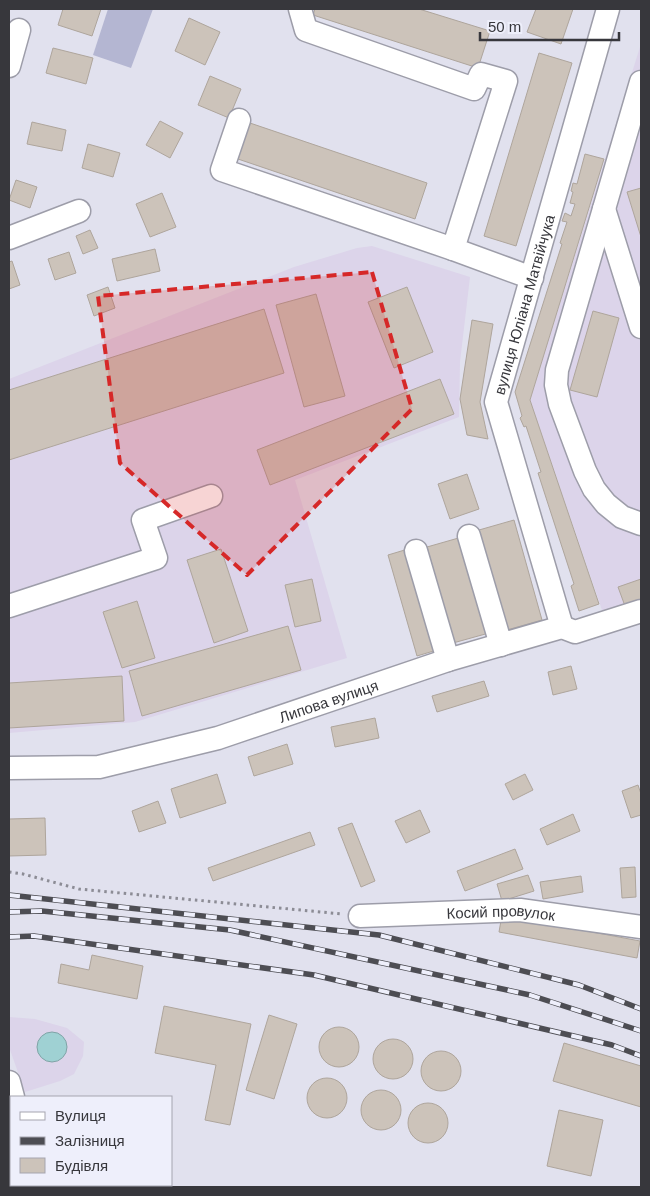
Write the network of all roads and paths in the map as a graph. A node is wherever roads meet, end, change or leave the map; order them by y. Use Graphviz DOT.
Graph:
graph roads {
  1 [pos="300,9"];
  2 [pos="608,9"];
  3 [pos="19,30"];
  4 [pos="9,66"];
  5 [pos="641,82"];
  6 [pos="239,120"];
  7 [pos="632,144"];
  8 [pos="604,209"];
  9 [pos="79,211"];
  10 [pos="9,238"];
  11 [pos="453,249"];
  12 [pos="532,278"];
  13 [pos="641,327"];
  14 [pos="211,496"];
  15 [pos="641,524"];
  16 [pos="469,536"];
  17 [pos="416,551"];
  18 [pos="9,606"];
  19 [pos="641,611"];
  20 [pos="562,627"];
  21 [pos="501,645"];
  22 [pos="448,660"];
  23 [pos="9,768"];
  24 [pos="9,872"];
  25 [pos="360,916"];
  26 [pos="641,927"];
  27 [pos="9,1082"];
  28 [pos="13,1096"];
  1 -- 11 [label="street"];
  2 -- 12 [label="street, вулиця Юліана Матвійчука"];
  3 -- 4 [label="street"];
  5 -- 7 [label="street"];
  6 -- 11 [label="street"];
  7 -- 8 [label="street"];
  8 -- 13 [label="street"];
  8 -- 15 [label="street"];
  9 -- 10 [label="street"];
  11 -- 12 [label="street"];
  12 -- 20 [label="street, вулиця Юліана Матвійчука"];
  14 -- 18 [label="street"];
  16 -- 21 [label="street"];
  17 -- 22 [label="street"];
  19 -- 20 [label="street, Липова вулиця"];
  20 -- 21 [label="street, Липова вулиця"];
  21 -- 22 [label="street, Липова вулиця"];
  22 -- 23 [label="street, Липова вулиця"];
  24 -- 25 [label="path"];
  25 -- 26 [label="street, Косий провулок"];
  27 -- 28 [label="street"];
}
